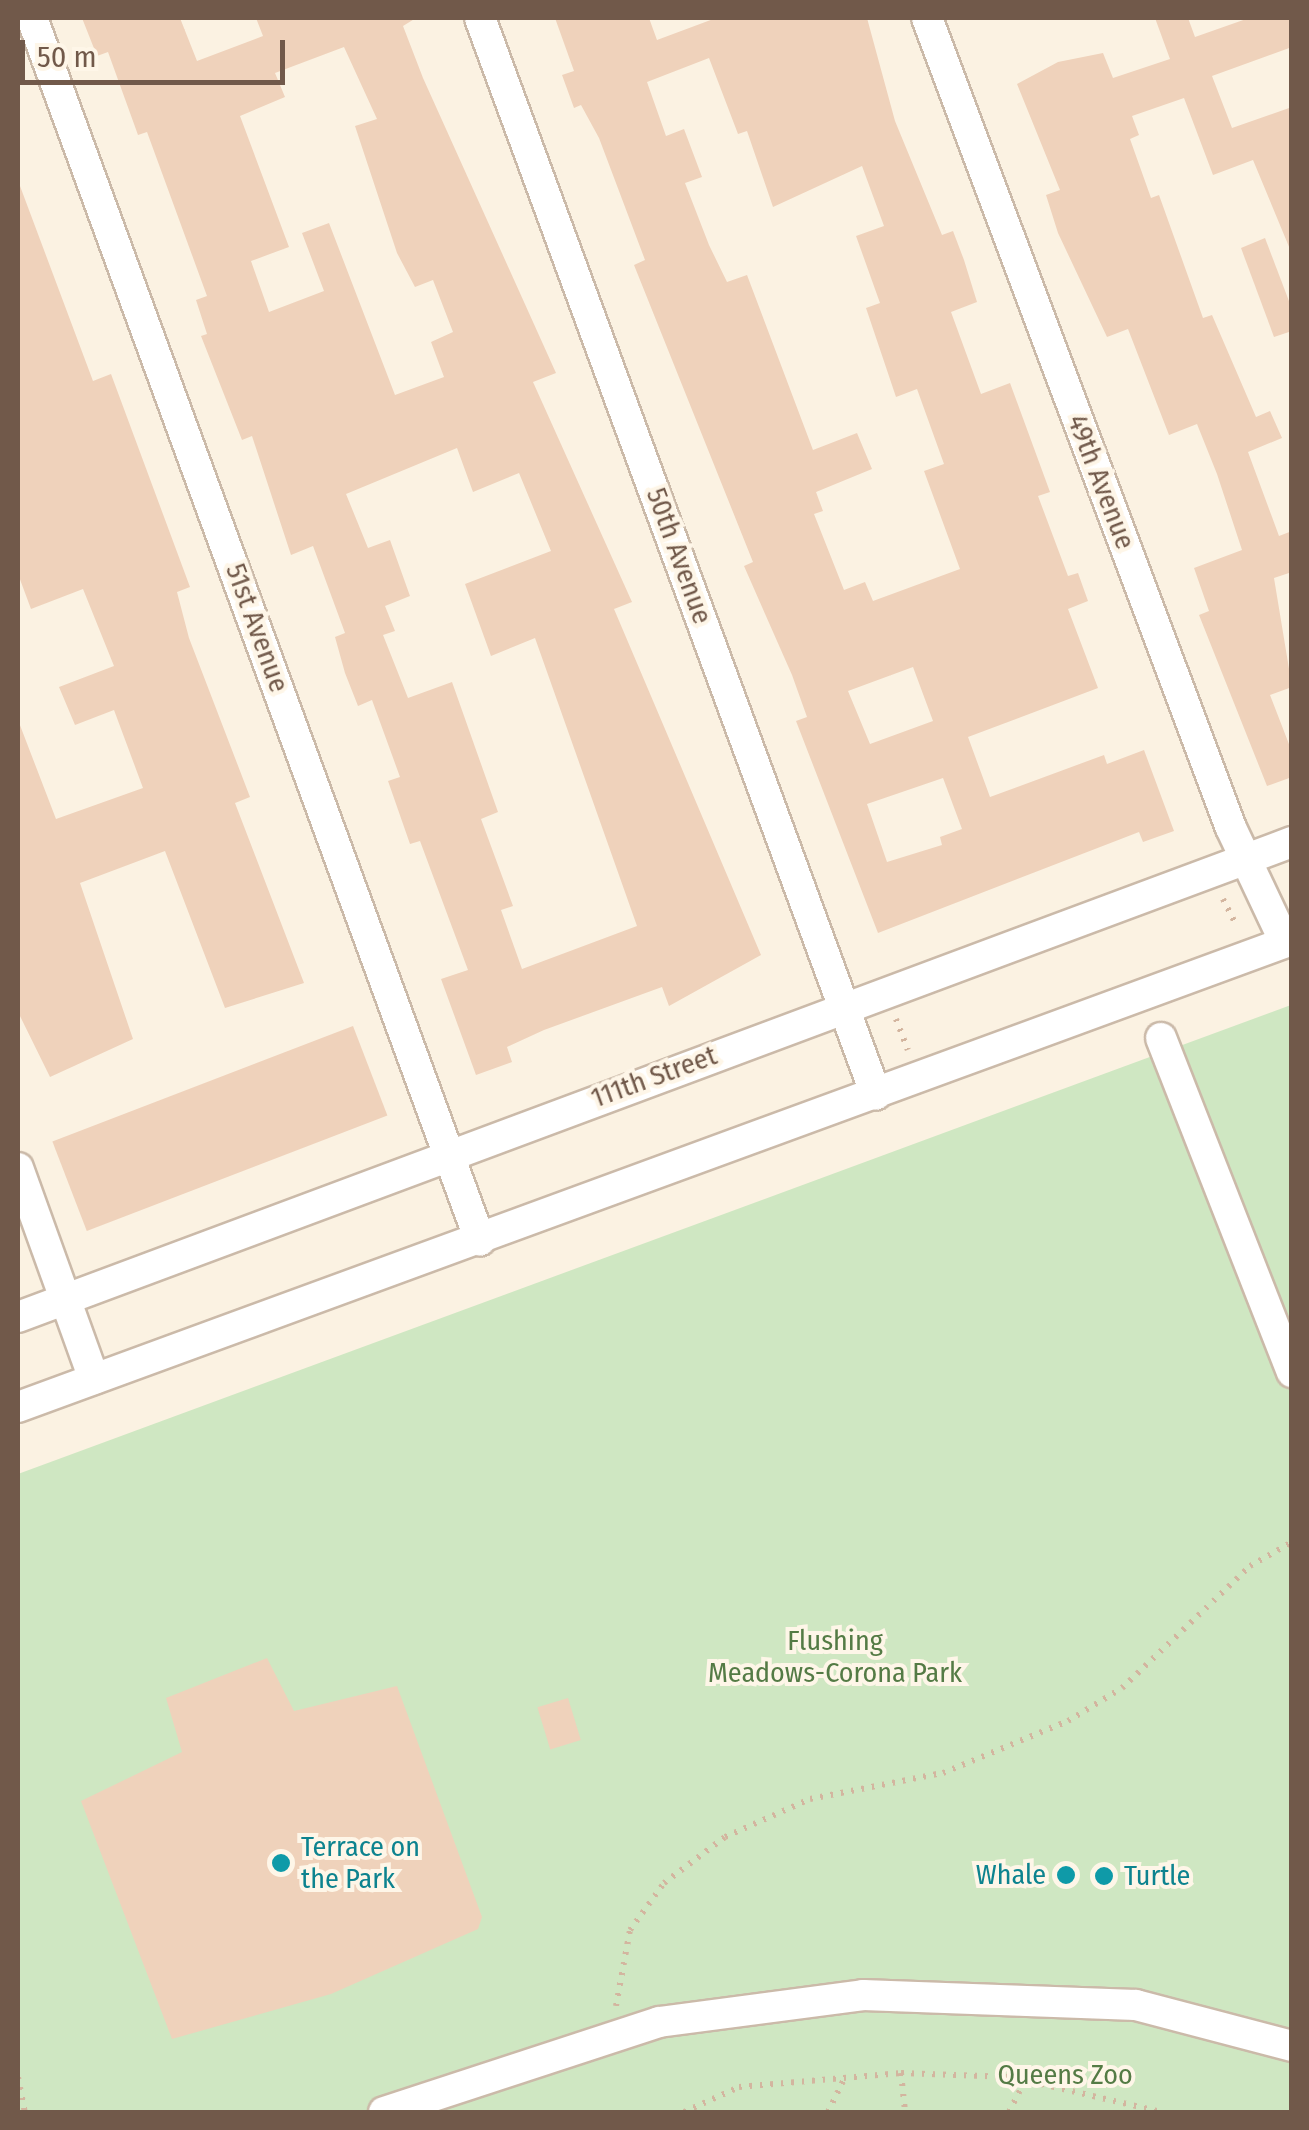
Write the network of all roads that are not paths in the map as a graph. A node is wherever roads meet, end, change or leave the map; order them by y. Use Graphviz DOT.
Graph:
graph roads {
  1 [pos="32,18"];
  2 [pos="480,18"];
  3 [pos="927,18"];
  4 [pos="1292,842"];
  5 [pos="1246,859"];
  6 [pos="1288,941"];
  7 [pos="846,1006"];
  8 [pos="1161,1038"];
  9 [pos="876,1094"];
  10 [pos="450,1153"];
  11 [pos="18,1168"];
  12 [pos="480,1240"];
  13 [pos="66,1300"];
  14 [pos="18,1317"];
  15 [pos="1292,1372"];
  16 [pos="94,1380"];
  17 [pos="18,1407"];
  18 [pos="1292,2046"];
  19 [pos="384,2112"];
  1 -- 10 [label="street, 51st Avenue"];
  2 -- 7 [label="street, 50th Avenue"];
  3 -- 5 [label="street, 49th Avenue"];
  4 -- 5 [label="street, 111th Street"];
  5 -- 6 [label="street, 49th Avenue"];
  5 -- 7 [label="street, 111th Street"];
  6 -- 9 [label="street"];
  7 -- 9 [label="street, 50th Avenue"];
  7 -- 10 [label="street, 111th Street"];
  8 -- 15 [label="street"];
  9 -- 12 [label="street"];
  10 -- 12 [label="street, 51st Avenue"];
  10 -- 13 [label="street, 111th Street"];
  11 -- 13 [label="street"];
  12 -- 16 [label="street"];
  13 -- 14 [label="street, 111th Street"];
  13 -- 16 [label="street"];
  16 -- 17 [label="street"];
  18 -- 19 [label="street"];
}
